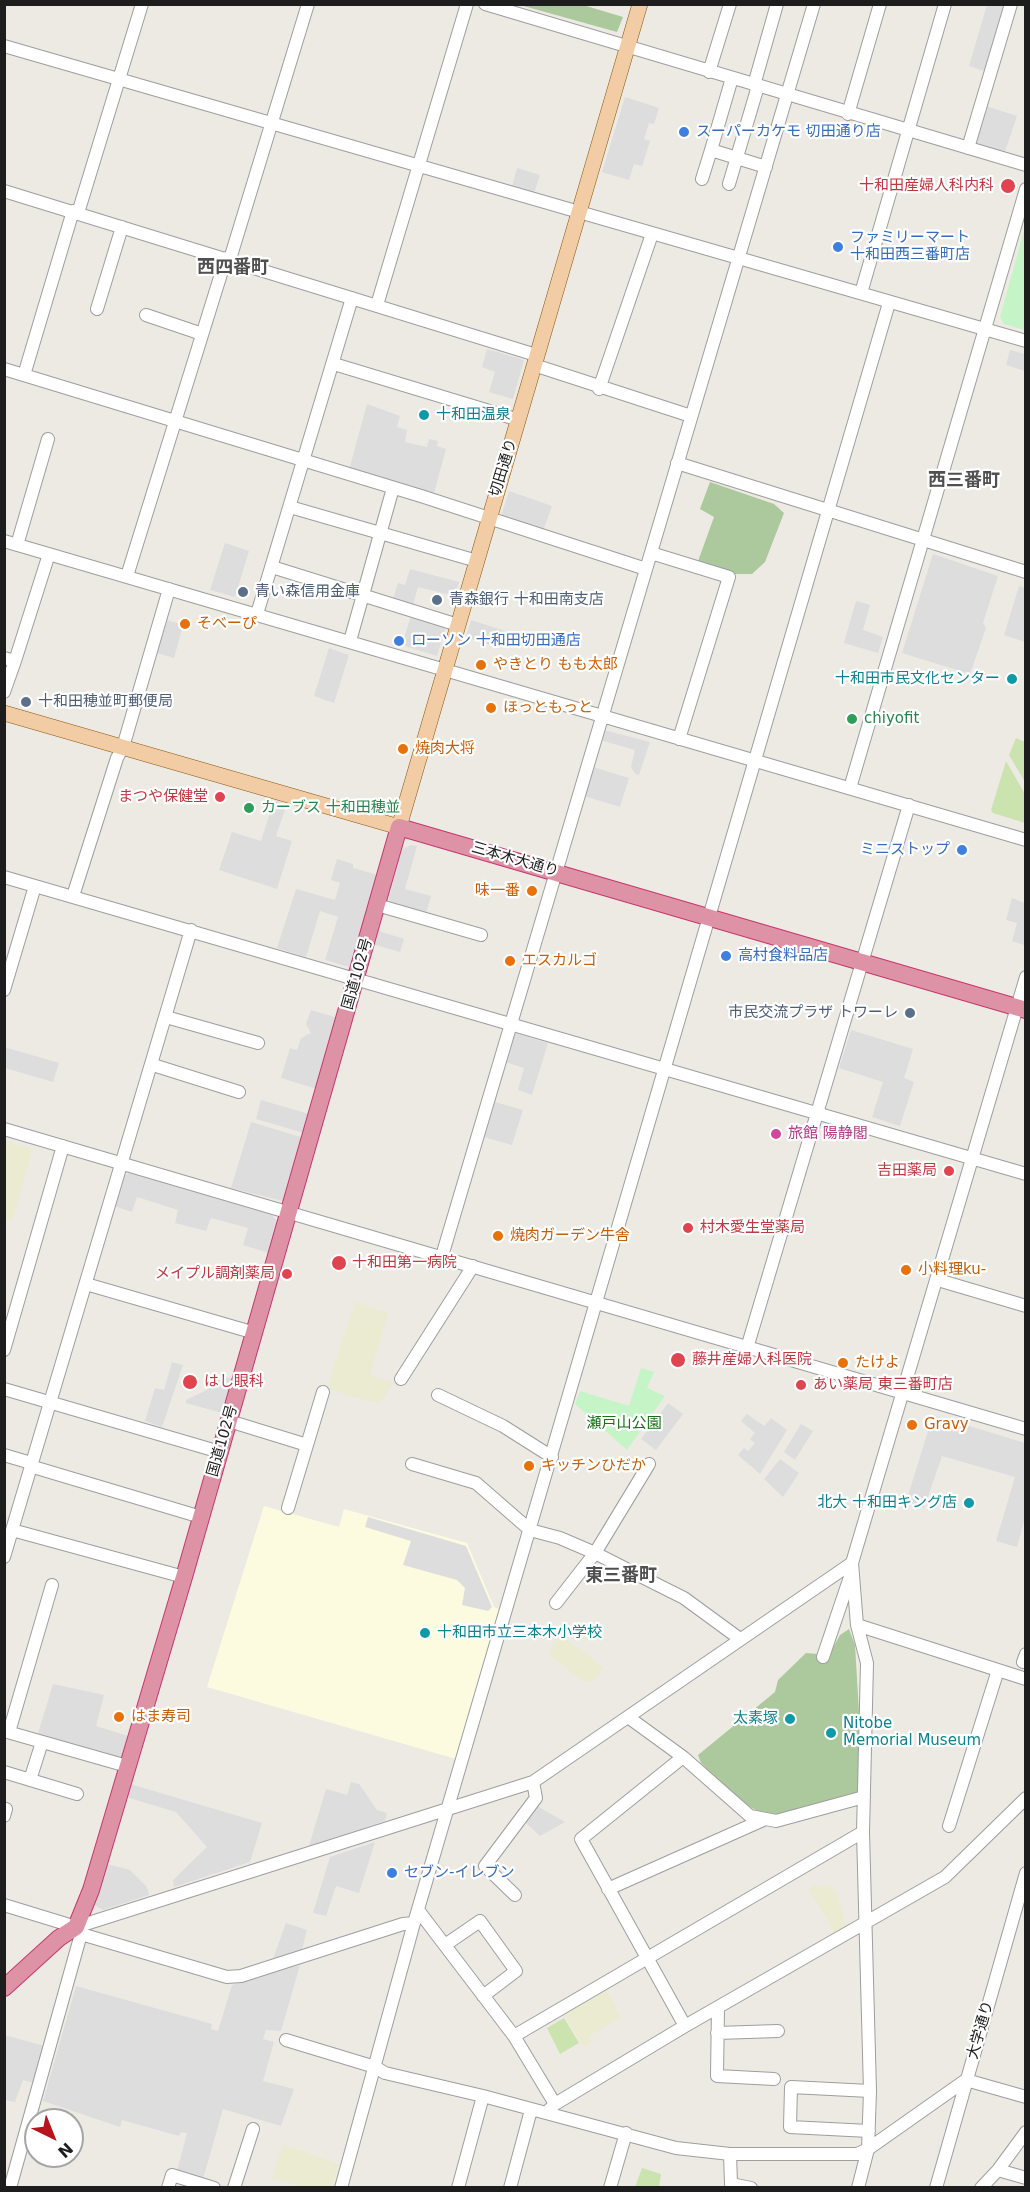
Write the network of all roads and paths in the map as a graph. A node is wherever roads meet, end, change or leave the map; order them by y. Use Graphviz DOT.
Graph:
graph roads {
  1 [pos="142,4"];
  2 [pos="308,4"];
  3 [pos="467,4"];
  4 [pos="485,4"];
  5 [pos="640,4"];
  6 [pos="730,4"];
  7 [pos="777,4"];
  8 [pos="814,4"];
  9 [pos="880,4"];
  10 [pos="945,4"];
  11 [pos="1011,4"];
  12 [pos="4,46"];
  13 [pos="628,47"];
  14 [pos="709,72"];
  15 [pos="732,78"];
  16 [pos="119,80"];
  17 [pos="756,85"];
  18 [pos="787,94"];
  19 [pos="848,114"];
  20 [pos="272,124"];
  21 [pos="909,131"];
  22 [pos="968,148"];
  23 [pos="711,150"];
  24 [pos="736,158"];
  25 [pos="1026,165"];
  26 [pos="418,167"];
  27 [pos="766,167"];
  28 [pos="702,179"];
  29 [pos="729,184"];
  30 [pos="1026,189"];
  31 [pos="4,191"];
  32 [pos="76,212"];
  33 [pos="578,212"];
  34 [pos="122,227"];
  35 [pos="652,234"];
  36 [pos="228,259"];
  37 [pos="737,260"];
  38 [pos="861,294"];
  39 [pos="352,298"];
  40 [pos="889,303"];
  41 [pos="377,305"];
  42 [pos="97,309"];
  43 [pos="146,315"];
  44 [pos="984,329"];
  45 [pos="202,334"];
  46 [pos="1026,341"];
  47 [pos="535,360"];
  48 [pos="334,364"];
  49 [pos="4,369"];
  50 [pos="24,375"];
  51 [pos="599,389"];
  52 [pos="691,416"];
  53 [pos="519,420"];
  54 [pos="175,423"];
  55 [pos="48,439"];
  56 [pos="304,462"];
  57 [pos="677,463"];
  58 [pos="393,488"];
  59 [pos="290,507"];
  60 [pos="830,509"];
  61 [pos="489,520"];
  62 [pos="382,532"];
  63 [pos="924,539"];
  64 [pos="4,541"];
  65 [pos="17,545"];
  66 [pos="651,552"];
  67 [pos="49,554"];
  68 [pos="477,561"];
  69 [pos="272,567"];
  70 [pos="646,569"];
  71 [pos="1026,572"];
  72 [pos="127,576"];
  73 [pos="169,589"];
  74 [pos="364,596"];
  75 [pos="257,614"];
  76 [pos="458,625"];
  77 [pos="350,641"];
  78 [pos="10,659"];
  79 [pos="444,669"];
  80 [pos="4,692"];
  81 [pos="4,713"];
  82 [pos="600,717"];
  83 [pos="679,739"];
  84 [pos="123,747"];
  85 [pos="756,761"];
  86 [pos="850,788"];
  87 [pos="909,805"];
  88 [pos="399,827"];
  89 [pos="1026,840"];
  90 [pos="554,871"];
  91 [pos="4,877"];
  92 [pos="35,886"];
  93 [pos="73,896"];
  94 [pos="377,905"];
  95 [pos="710,916"];
  96 [pos="191,930"];
  97 [pos="481,935"];
  98 [pos="863,961"];
  99 [pos="1026,977"];
  100 [pos="356,979"];
  101 [pos="4,990"];
  102 [pos="1021,1008"];
  103 [pos="166,1017"];
  104 [pos="509,1025"];
  105 [pos="258,1043"];
  106 [pos="153,1065"];
  107 [pos="664,1069"];
  108 [pos="239,1092"];
  109 [pos="818,1114"];
  110 [pos="4,1129"];
  111 [pos="63,1146"];
  112 [pos="972,1159"];
  113 [pos="122,1163"];
  114 [pos="1026,1174"];
  115 [pos="289,1212"];
  116 [pos="442,1256"];
  117 [pos="473,1266"];
  118 [pos="938,1280"];
  119 [pos="86,1284"];
  120 [pos="597,1303"];
  121 [pos="1026,1306"];
  122 [pos="255,1333"];
  123 [pos="747,1348"];
  124 [pos="4,1350"];
  125 [pos="401,1379"];
  126 [pos="4,1389"];
  127 [pos="323,1392"];
  128 [pos="904,1393"];
  129 [pos="438,1395"];
  130 [pos="50,1402"];
  131 [pos="229,1421"];
  132 [pos="1026,1429"];
  133 [pos="307,1445"];
  134 [pos="220,1452"];
  135 [pos="4,1455"];
  136 [pos="552,1457"];
  137 [pos="412,1464"];
  138 [pos="649,1464"];
  139 [pos="30,1465"];
  140 [pos="288,1508"];
  141 [pos="201,1517"];
  142 [pos="12,1530"];
  143 [pos="530,1530"];
  144 [pos="595,1553"];
  145 [pos="4,1557"];
  146 [pos="852,1566"];
  147 [pos="184,1578"];
  148 [pos="52,1585"];
  149 [pos="556,1603"];
  150 [pos="857,1625"];
  151 [pos="740,1639"];
  152 [pos="823,1657"];
  153 [pos="998,1670"];
  154 [pos="1026,1679"];
  155 [pos="628,1717"];
  156 [pos="7,1732"];
  157 [pos="42,1742"];
  158 [pos="683,1757"];
  159 [pos="127,1766"];
  160 [pos="4,1772"];
  161 [pos="30,1780"];
  162 [pos="533,1782"];
  163 [pos="77,1794"];
  164 [pos="864,1797"];
  165 [pos="1026,1797"];
  166 [pos="448,1808"];
  167 [pos="763,1820"];
  168 [pos="949,1826"];
  169 [pos="863,1832"];
  170 [pos="1026,1873"];
  171 [pos="608,1889"];
  172 [pos="514,1895"];
  173 [pos="4,1905"];
  174 [pos="418,1910"];
  175 [pos="414,1923"];
  176 [pos="865,1923"];
  177 [pos="79,1930"];
  178 [pos="445,1945"];
  179 [pos="647,1959"];
  180 [pos="4,1988"];
  181 [pos="483,1996"];
  182 [pos="718,2007"];
  183 [pos="685,2026"];
  184 [pos="778,2031"];
  185 [pos="717,2033"];
  186 [pos="514,2036"];
  187 [pos="286,2040"];
  188 [pos="375,2067"];
  189 [pos="774,2079"];
  190 [pos="966,2080"];
  191 [pos="870,2091"];
  192 [pos="483,2096"];
  193 [pos="1026,2097"];
  194 [pos="551,2109"];
  195 [pos="531,2110"];
  196 [pos="253,2129"];
  197 [pos="869,2131"];
  198 [pos="1026,2132"];
  199 [pos="626,2133"];
  200 [pos="868,2149"];
  201 [pos="730,2154"];
  202 [pos="998,2170"];
  203 [pos="1026,2178"];
  204 [pos="10,2187"];
  205 [pos="168,2187"];
  206 [pos="208,2187"];
  207 [pos="234,2187"];
  208 [pos="341,2187"];
  209 [pos="458,2187"];
  210 [pos="510,2187"];
  211 [pos="610,2187"];
  212 [pos="751,2187"];
  213 [pos="858,2187"];
  214 [pos="936,2187"];
  215 [pos="981,2187"];
  1 -- 16 [label="street"];
  2 -- 20 [label="street"];
  3 -- 26 [label="street"];
  4 -- 13 [label="street"];
  5 -- 13 [label="main road, 切田通り"];
  6 -- 14 [label="street"];
  7 -- 17 [label="street"];
  8 -- 18 [label="street"];
  9 -- 19 [label="street"];
  10 -- 21 [label="street"];
  11 -- 22 [label="street"];
  12 -- 16 [label="street"];
  13 -- 14 [label="street"];
  13 -- 33 [label="main road, 切田通り"];
  14 -- 15 [label="street"];
  15 -- 17 [label="street"];
  15 -- 23 [label="street"];
  16 -- 20 [label="street"];
  16 -- 32 [label="street"];
  17 -- 18 [label="street"];
  17 -- 24 [label="street"];
  18 -- 19 [label="street"];
  18 -- 27 [label="street"];
  19 -- 21 [label="street"];
  20 -- 26 [label="street"];
  20 -- 36 [label="street"];
  21 -- 22 [label="street"];
  21 -- 38 [label="street"];
  22 -- 25 [label="street"];
  23 -- 24 [label="street"];
  23 -- 28 [label="street"];
  24 -- 27 [label="street"];
  24 -- 29 [label="street"];
  26 -- 33 [label="street"];
  26 -- 41 [label="street"];
  27 -- 37 [label="street"];
  30 -- 44 [label="street"];
  31 -- 32 [label="street"];
  32 -- 34 [label="street"];
  32 -- 50 [label="street"];
  33 -- 35 [label="street"];
  33 -- 47 [label="main road, 切田通り"];
  34 -- 36 [label="street"];
  34 -- 42 [label="street"];
  35 -- 37 [label="street"];
  35 -- 51 [label="street"];
  36 -- 39 [label="street"];
  36 -- 45 [label="street"];
  37 -- 38 [label="street"];
  37 -- 52 [label="street"];
  38 -- 40 [label="street"];
  39 -- 41 [label="street"];
  39 -- 48 [label="street"];
  40 -- 44 [label="street"];
  40 -- 60 [label="street"];
  41 -- 47 [label="street"];
  43 -- 45 [label="street"];
  44 -- 46 [label="street"];
  44 -- 63 [label="street"];
  45 -- 54 [label="street"];
  47 -- 51 [label="street"];
  47 -- 53 [label="main road, 切田通り"];
  48 -- 53 [label="street"];
  48 -- 56 [label="street"];
  49 -- 50 [label="street"];
  50 -- 54 [label="street"];
  51 -- 52 [label="street"];
  52 -- 57 [label="street"];
  53 -- 61 [label="main road, 切田通り"];
  54 -- 56 [label="street"];
  54 -- 72 [label="street"];
  55 -- 65 [label="street"];
  56 -- 58 [label="street"];
  56 -- 59 [label="street"];
  57 -- 60 [label="street"];
  57 -- 66 [label="street"];
  58 -- 61 [label="street"];
  58 -- 62 [label="street"];
  59 -- 62 [label="street"];
  59 -- 69 [label="street"];
  60 -- 63 [label="street"];
  60 -- 85 [label="street"];
  61 -- 68 [label="main road, 切田通り"];
  61 -- 70 [label="street"];
  62 -- 68 [label="street"];
  62 -- 74 [label="street"];
  63 -- 71 [label="street"];
  63 -- 86 [label="street"];
  64 -- 65 [label="street"];
  65 -- 67 [label="street"];
  66 -- 70 [label="street"];
  66 -- 83 [label="street"];
  67 -- 72 [label="street"];
  67 -- 78 [label="street"];
  68 -- 76 [label="main road, 切田通り"];
  69 -- 74 [label="street"];
  69 -- 75 [label="street"];
  70 -- 82 [label="street"];
  72 -- 73 [label="street"];
  73 -- 75 [label="street"];
  73 -- 84 [label="street"];
  74 -- 76 [label="street"];
  74 -- 77 [label="street"];
  75 -- 77 [label="street"];
  76 -- 79 [label="main road, 切田通り"];
  77 -- 79 [label="street"];
  78 -- 80 [label="street"];
  79 -- 82 [label="street"];
  79 -- 88 [label="main road, 切田通り"];
  81 -- 84 [label="main road, 三本木大通り"];
  82 -- 83 [label="street"];
  82 -- 90 [label="street"];
  83 -- 85 [label="street"];
  84 -- 88 [label="main road, 三本木大通り"];
  84 -- 93 [label="street"];
  85 -- 86 [label="street"];
  85 -- 95 [label="street"];
  86 -- 87 [label="street"];
  87 -- 89 [label="street"];
  87 -- 98 [label="street"];
  88 -- 90 [label="highway, 三本木大通り"];
  88 -- 94 [label="highway, 国道102号"];
  90 -- 95 [label="highway, 三本木大通り"];
  90 -- 104 [label="street"];
  91 -- 92 [label="street"];
  92 -- 93 [label="street"];
  92 -- 101 [label="street"];
  93 -- 96 [label="street"];
  94 -- 97 [label="street"];
  94 -- 100 [label="highway, 国道102号"];
  95 -- 98 [label="highway, 三本木大通り"];
  95 -- 107 [label="street"];
  96 -- 100 [label="street"];
  96 -- 103 [label="street"];
  98 -- 102 [label="highway, 三本木大通り"];
  98 -- 109 [label="street"];
  99 -- 102 [label="street"];
  100 -- 104 [label="street"];
  100 -- 115 [label="highway, 国道102号"];
  102 -- 112 [label="street"];
  103 -- 105 [label="street"];
  103 -- 106 [label="street"];
  104 -- 107 [label="street"];
  104 -- 116 [label="street"];
  106 -- 108 [label="street"];
  106 -- 113 [label="street"];
  107 -- 109 [label="street"];
  107 -- 120 [label="street"];
  109 -- 112 [label="street"];
  109 -- 123 [label="street"];
  110 -- 111 [label="street"];
  111 -- 113 [label="street"];
  111 -- 124 [label="street"];
  112 -- 114 [label="street"];
  112 -- 118 [label="street"];
  113 -- 115 [label="street"];
  113 -- 119 [label="street"];
  115 -- 116 [label="street"];
  115 -- 122 [label="highway, 国道102号"];
  116 -- 117 [label="street"];
  117 -- 120 [label="street"];
  117 -- 125 [label="street"];
  118 -- 121 [label="street"];
  118 -- 128 [label="street"];
  119 -- 122 [label="street"];
  119 -- 130 [label="street"];
  120 -- 123 [label="street"];
  120 -- 136 [label="street"];
  122 -- 131 [label="highway, 国道102号"];
  123 -- 128 [label="street"];
  126 -- 130 [label="street"];
  127 -- 133 [label="street"];
  128 -- 132 [label="street"];
  128 -- 146 [label="street"];
  129 -- 136 [label="street"];
  130 -- 134 [label="street"];
  130 -- 139 [label="street"];
  131 -- 133 [label="street"];
  131 -- 134 [label="highway, 国道102号"];
  133 -- 140 [label="street"];
  134 -- 141 [label="highway, 国道102号"];
  135 -- 139 [label="street"];
  136 -- 143 [label="street"];
  137 -- 143 [label="street"];
  138 -- 144 [label="street"];
  139 -- 141 [label="street"];
  139 -- 142 [label="street"];
  141 -- 147 [label="highway, 国道102号"];
  142 -- 145 [label="street"];
  142 -- 147 [label="street"];
  143 -- 144 [label="street"];
  143 -- 166 [label="street"];
  144 -- 149 [label="street"];
  144 -- 151 [label="street"];
  146 -- 150 [label="street"];
  146 -- 151 [label="street"];
  146 -- 152 [label="street"];
  147 -- 159 [label="highway, 国道102号"];
  148 -- 156 [label="street"];
  150 -- 153 [label="street"];
  150 -- 164 [label="street"];
  151 -- 155 [label="street"];
  153 -- 154 [label="street"];
  153 -- 168 [label="street"];
  155 -- 158 [label="street"];
  155 -- 162 [label="street"];
  156 -- 157 [label="street"];
  157 -- 159 [label="street"];
  157 -- 161 [label="street"];
  158 -- 167 [label="street"];
  158 -- 171 [label="street"];
  159 -- 177 [label="highway, 国道102号"];
  160 -- 161 [label="street"];
  161 -- 163 [label="street"];
  162 -- 166 [label="street"];
  162 -- 172 [label="street"];
  164 -- 167 [label="street"];
  164 -- 169 [label="street"];
  165 -- 176 [label="street"];
  166 -- 174 [label="street"];
  166 -- 177 [label="street"];
  167 -- 171 [label="street"];
  169 -- 176 [label="street"];
  169 -- 179 [label="street"];
  170 -- 190 [label="street, 大学通り"];
  171 -- 179 [label="street"];
  173 -- 177 [label="street"];
  174 -- 175 [label="street"];
  174 -- 178 [label="street"];
  175 -- 177 [label="street"];
  175 -- 188 [label="street"];
  176 -- 182 [label="street"];
  176 -- 191 [label="street"];
  177 -- 180 [label="highway"];
  177 -- 204 [label="street"];
  178 -- 181 [label="street"];
  178 -- 181 [label="street"];
  179 -- 183 [label="street"];
  179 -- 186 [label="street"];
  181 -- 186 [label="street"];
  182 -- 183 [label="street"];
  182 -- 185 [label="street"];
  183 -- 194 [label="street"];
  184 -- 185 [label="street"];
  185 -- 189 [label="street"];
  186 -- 194 [label="street"];
  187 -- 188 [label="street"];
  188 -- 192 [label="street"];
  188 -- 208 [label="street"];
  190 -- 193 [label="street"];
  190 -- 200 [label="street"];
  190 -- 214 [label="street, 大学通り"];
  191 -- 197 [label="street"];
  191 -- 197 [label="street"];
  192 -- 195 [label="street"];
  192 -- 209 [label="street"];
  194 -- 195 [label="street"];
  194 -- 199 [label="street"];
  195 -- 210 [label="street"];
  196 -- 207 [label="street"];
  197 -- 200 [label="street"];
  198 -- 202 [label="street"];
  199 -- 201 [label="street"];
  199 -- 211 [label="street"];
  200 -- 201 [label="street"];
  200 -- 213 [label="street"];
  201 -- 212 [label="street"];
  202 -- 203 [label="street"];
  202 -- 215 [label="street"];
  205 -- 206 [label="street"];
}
